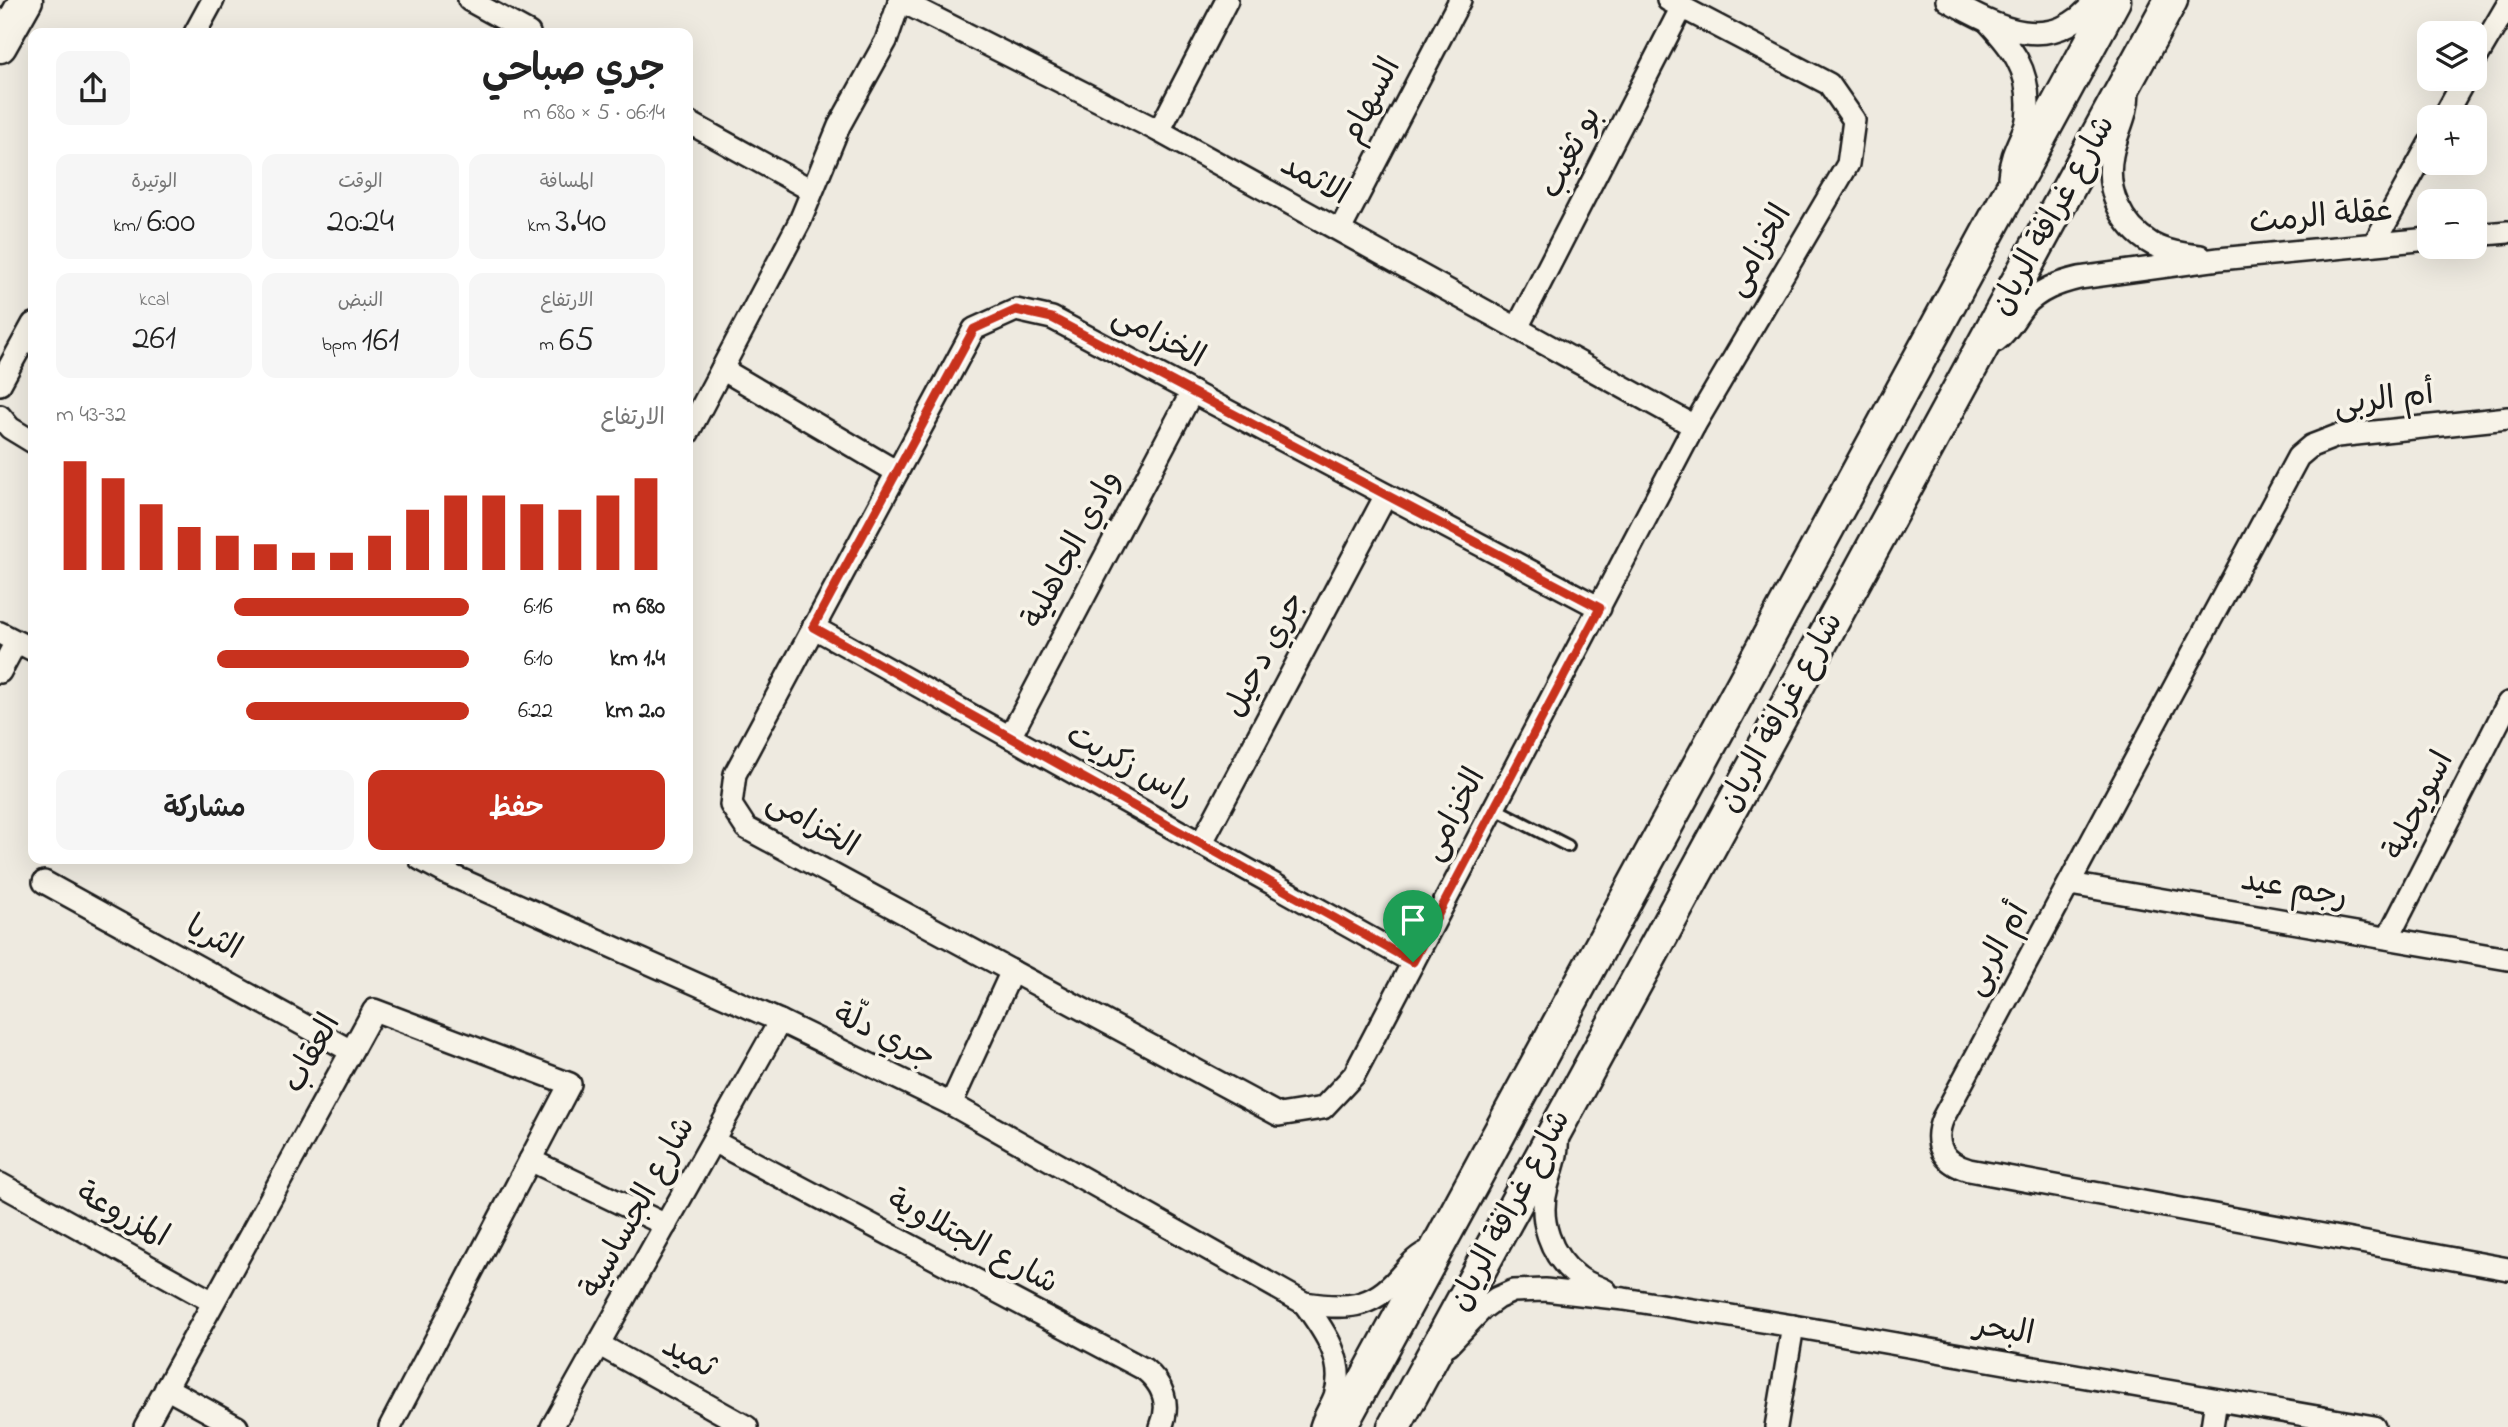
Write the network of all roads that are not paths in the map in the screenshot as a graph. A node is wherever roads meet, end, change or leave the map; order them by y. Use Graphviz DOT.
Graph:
graph roads {
  1 [pos="26,0"];
  2 [pos="213,0"];
  3 [pos="469,0"];
  4 [pos="900,0"];
  5 [pos="1227,0"];
  6 [pos="1460,0"];
  7 [pos="1947,0"];
  8 [pos="2096,0"];
  9 [pos="2114,0"];
  10 [pos="2171,0"];
  11 [pos="1675,4"];
  12 [pos="2508,4"];
  13 [pos="1989,23"];
  14 [pos="198,28"];
  15 [pos="520,28"];
  16 [pos="2498,37"];
  17 [pos="0,46"];
  18 [pos="2128,81"];
  19 [pos="693,125"];
  20 [pos="1159,131"];
  21 [pos="2417,166"];
  22 [pos="811,190"];
  23 [pos="2011,190"];
  24 [pos="1340,230"];
  25 [pos="2508,232"];
  26 [pos="2487,234"];
  27 [pos="2417,240"];
  28 [pos="2374,244"];
  29 [pos="2219,259"];
  30 [pos="1517,328"];
  31 [pos="28,333"];
  32 [pos="1982,348"];
  33 [pos="722,369"];
  34 [pos="0,384"];
  35 [pos="1192,392"];
  36 [pos="0,416"];
  37 [pos="2508,418"];
  38 [pos="693,424"];
  39 [pos="1694,426"];
  40 [pos="28,439"];
  41 [pos="897,472"];
  42 [pos="1386,495"];
  43 [pos="1600,608"];
  44 [pos="813,627"];
  45 [pos="17,641"];
  46 [pos="0,672"];
  47 [pos="2508,703"];
  48 [pos="1010,737"];
  49 [pos="1494,808"];
  50 [pos="1201,844"];
  51 [pos="1568,846"];
  52 [pos="452,867"];
  53 [pos="44,882"];
  54 [pos="2070,884"];
  55 [pos="2388,938"];
  56 [pos="2508,959"];
  57 [pos="1413,962"];
  58 [pos="1012,971"];
  59 [pos="780,1021"];
  60 [pos="351,1051"];
  61 [pos="951,1104"];
  62 [pos="1556,1128"];
  63 [pos="713,1141"];
  64 [pos="530,1160"];
  65 [pos="0,1184"];
  66 [pos="666,1225"];
  67 [pos="1437,1248"];
  68 [pos="2508,1269"];
  69 [pos="1624,1299"];
  70 [pos="213,1302"];
  71 [pos="1304,1303"];
  72 [pos="1793,1326"];
  73 [pos="598,1344"];
  74 [pos="1436,1350"];
  75 [pos="166,1388"];
  76 [pos="2216,1400"];
  77 [pos="145,1427"];
  78 [pos="237,1427"];
  79 [pos="390,1427"];
  80 [pos="552,1427"];
  81 [pos="747,1427"];
  82 [pos="1161,1427"];
  83 [pos="1321,1427"];
  84 [pos="1340,1427"];
  85 [pos="1394,1427"];
  86 [pos="1776,1427"];
  87 [pos="2212,1427"];
  88 [pos="2374,1427"];
  1 -- 17 [label="main road"];
  2 -- 14 [label="street"];
  3 -- 15 [label="street"];
  4 -- 20 [label="street, الاثمد"];
  4 -- 22 [label="street"];
  5 -- 20 [label="street"];
  6 -- 24 [label="street, السهام"];
  7 -- 13 [label="street"];
  8 -- 13 [label="street"];
  9 -- 23 [label="main road, شارع غرافة الريان"];
  10 -- 18 [label="main road, شارع غرافة الريان"];
  11 -- 30 [label="street, بو ثغيب"];
  11 -- 39 [label="street, الخزامى"];
  12 -- 16 [label="street"];
  13 -- 23 [label="street"];
  18 -- 29 [label="street, عقلة الرمث"];
  18 -- 32 [label="main road, شارع غرافة الريان"];
  19 -- 22 [label="street"];
  20 -- 24 [label="street, الاثمد"];
  21 -- 28 [label="street"];
  22 -- 33 [label="street"];
  23 -- 67 [label="main road, شارع غرافة الريان"];
  24 -- 30 [label="street, الاثمد"];
  25 -- 26 [label="street"];
  27 -- 28 [label="street, عقلة الرمث"];
  28 -- 29 [label="street, عقلة الرمث"];
  29 -- 32 [label="street, عقلة الرمث"];
  30 -- 39 [label="street, الاثمد"];
  31 -- 34 [label="street"];
  32 -- 62 [label="main road, شارع غرافة الريان"];
  33 -- 38 [label="street"];
  33 -- 41 [label="street"];
  35 -- 41 [label="street, الخزامى"];
  35 -- 42 [label="street, الخزامى"];
  35 -- 48 [label="street, وادي الجاهلية"];
  36 -- 40 [label="street"];
  37 -- 54 [label="street, أم الربى"];
  39 -- 43 [label="street, الخزامى"];
  41 -- 44 [label="street, الخزامى"];
  42 -- 43 [label="street, الخزامى"];
  42 -- 50 [label="street, جري دحيل"];
  43 -- 49 [label="street, الخزامى"];
  44 -- 48 [label="street, راس زكريت"];
  44 -- 58 [label="street, الخزامى"];
  45 -- 46 [label="street"];
  47 -- 55 [label="street, اسويحلية"];
  48 -- 50 [label="street, راس زكريت"];
  49 -- 51 [label="lane"];
  49 -- 57 [label="street, الخزامى"];
  50 -- 57 [label="street, راس زكريت"];
  52 -- 59 [label="street, جري دلّة"];
  53 -- 60 [label="street, الثريا"];
  54 -- 55 [label="street, رجم عيد"];
  54 -- 68 [label="street, أم الربى"];
  55 -- 56 [label="street, رجم عيد"];
  57 -- 58 [label="street, الخزامى"];
  58 -- 61 [label="street"];
  59 -- 61 [label="street, جري دلّة"];
  59 -- 63 [label="street, شارع الجساسية"];
  60 -- 64 [label="street, العقاب"];
  60 -- 70 [label="street, العقاب"];
  61 -- 71 [label="street, جري دلّة"];
  62 -- 69 [label="street, البحر"];
  62 -- 74 [label="main road, شارع غرافة الريان"];
  63 -- 66 [label="street, شارع الجساسية"];
  63 -- 82 [label="street, شارع الجتلاوية"];
  64 -- 66 [label="street"];
  64 -- 79 [label="street, العقاب"];
  65 -- 70 [label="street, المزروعة"];
  66 -- 73 [label="street, شارع الجساسية"];
  67 -- 71 [label="street, جري دلّة"];
  67 -- 84 [label="main road, شارع غرافة الريان"];
  69 -- 72 [label="street, البحر"];
  69 -- 74 [label="street, البحر"];
  70 -- 75 [label="street, العقاب"];
  71 -- 83 [label="street, جري دلّة"];
  72 -- 76 [label="street, البحر"];
  72 -- 86 [label="street"];
  73 -- 80 [label="street, شارع الجساسية"];
  73 -- 81 [label="street, ثميد"];
  74 -- 85 [label="main road, شارع غرافة الريان"];
  75 -- 77 [label="street, العقاب"];
  75 -- 78 [label="street"];
  76 -- 87 [label="street"];
  76 -- 88 [label="street, البحر"];
}
